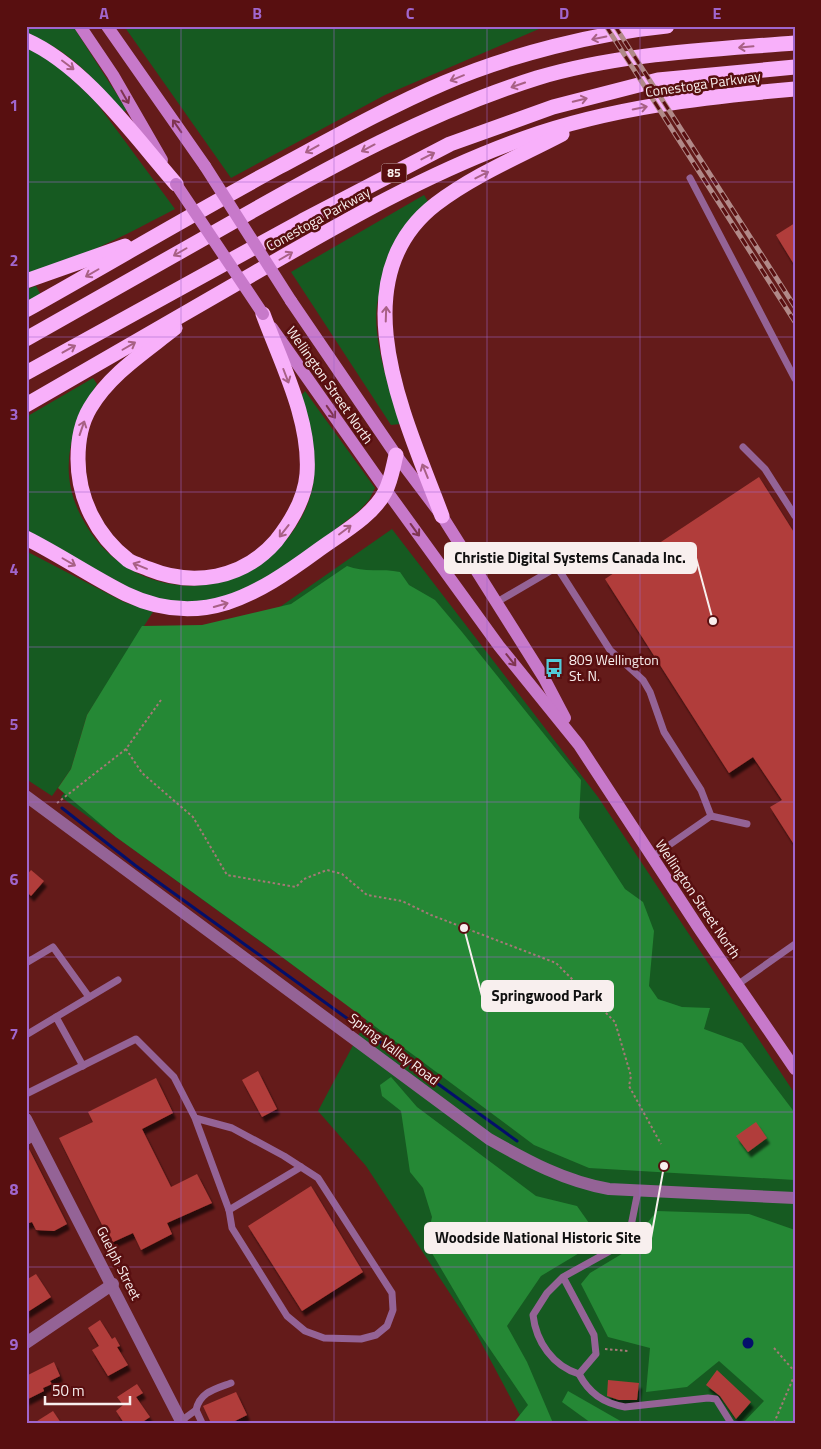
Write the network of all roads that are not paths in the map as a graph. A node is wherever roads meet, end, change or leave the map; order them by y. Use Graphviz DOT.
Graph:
graph roads {
  1 [pos="80,26"];
  2 [pos="107,26"];
  3 [pos="667,26"];
  4 [pos="649,27"];
  5 [pos="26,40"];
  6 [pos="795,42"];
  7 [pos="795,67"];
  8 [pos="795,89"];
  9 [pos="592,118"];
  10 [pos="690,178"];
  11 [pos="176,184"];
  12 [pos="164,232"];
  13 [pos="26,281"];
  14 [pos="213,298"];
  15 [pos="26,310"];
  16 [pos="263,314"];
  17 [pos="26,339"];
  18 [pos="26,373"];
  19 [pos="795,379"];
  20 [pos="26,405"];
  21 [pos="743,447"];
  22 [pos="396,455"];
  23 [pos="386,490"];
  24 [pos="442,516"];
  25 [pos="795,516"];
  26 [pos="26,538"];
  27 [pos="497,602"];
  28 [pos="578,745"];
  29 [pos="26,796"];
  30 [pos="711,816"];
  31 [pos="747,824"];
  32 [pos="652,857"];
  33 [pos="795,944"];
  34 [pos="786,950"];
  35 [pos="795,951"];
  36 [pos="26,963"];
  37 [pos="118,980"];
  38 [pos="737,985"];
  39 [pos="89,998"];
  40 [pos="56,1017"];
  41 [pos="26,1035"];
  42 [pos="83,1066"];
  43 [pos="795,1069"];
  44 [pos="26,1094"];
  45 [pos="195,1118"];
  46 [pos="26,1119"];
  47 [pos="31,1139"];
  48 [pos="301,1167"];
  49 [pos="638,1191"];
  50 [pos="795,1198"];
  51 [pos="229,1210"];
  52 [pos="563,1277"];
  53 [pos="113,1284"];
  54 [pos="26,1343"];
  55 [pos="579,1374"];
  56 [pos="231,1383"];
  57 [pos="196,1410"];
  58 [pos="182,1422"];
  59 [pos="202,1423"];
  60 [pos="731,1423"];
  1 -- 11 [label="main road, Wellington Street North, one-way"];
  22 -- 2 [label="main road, Wellington Street North, one-way, bridge"];
  3 -- 4 [label="highway"];
  4 -- 12 [label="highway, one-way"];
  5 -- 11 [label="highway, one-way"];
  6 -- 17 [label="highway, 85, one-way"];
  18 -- 7 [label="highway, Conestoga Parkway / 85, one-way"];
  9 -- 8 [label="highway, Conestoga Parkway / 85, one-way"];
  14 -- 9 [label="highway, Conestoga Parkway / 85, one-way"];
  24 -- 9 [label="highway, one-way"];
  10 -- 19 [label="lane"];
  11 -- 16 [label="main road, Wellington Street North, bridge"];
  12 -- 13 [label="highway"];
  12 -- 15 [label="highway, one-way"];
  16 -- 14 [label="highway, one-way"];
  20 -- 14 [label="highway, Conestoga Parkway / 85, one-way"];
  16 -- 23 [label="main road, Wellington Street North, one-way"];
  21 -- 25 [label="lane"];
  22 -- 23 [label="highway"];
  22 -- 24 [label="main road, Wellington Street North"];
  26 -- 23 [label="highway, one-way"];
  23 -- 28 [label="main road, Wellington Street North, one-way"];
  24 -- 27 [label="main road, Wellington Street North"];
  27 -- 28 [label="main road, Wellington Street North"];
  27 -- 30 [label="lane"];
  28 -- 32 [label="main road, Wellington Street North"];
  29 -- 49 [label="street, Spring Valley Road"];
  30 -- 31 [label="lane"];
  30 -- 32 [label="lane"];
  32 -- 38 [label="main road, Wellington Street North"];
  33 -- 34 [label="lane"];
  34 -- 35 [label="lane"];
  34 -- 38 [label="lane"];
  36 -- 39 [label="lane"];
  37 -- 39 [label="lane"];
  38 -- 43 [label="main road, Wellington Street North"];
  39 -- 40 [label="lane"];
  40 -- 41 [label="lane"];
  40 -- 42 [label="lane"];
  42 -- 44 [label="lane"];
  42 -- 45 [label="lane"];
  45 -- 48 [label="lane"];
  45 -- 51 [label="lane"];
  46 -- 47 [label="street, Guelph Street"];
  47 -- 53 [label="street, Guelph Street"];
  48 -- 51 [label="lane"];
  48 -- 51 [label="lane"];
  49 -- 50 [label="street, Spring Valley Road"];
  49 -- 52 [label="lane"];
  52 -- 55 [label="lane"];
  52 -- 55 [label="lane"];
  53 -- 54 [label="street"];
  53 -- 58 [label="street, Guelph Street"];
  55 -- 60 [label="lane"];
  56 -- 57 [label="lane"];
  57 -- 58 [label="lane"];
  57 -- 59 [label="lane"];
}
